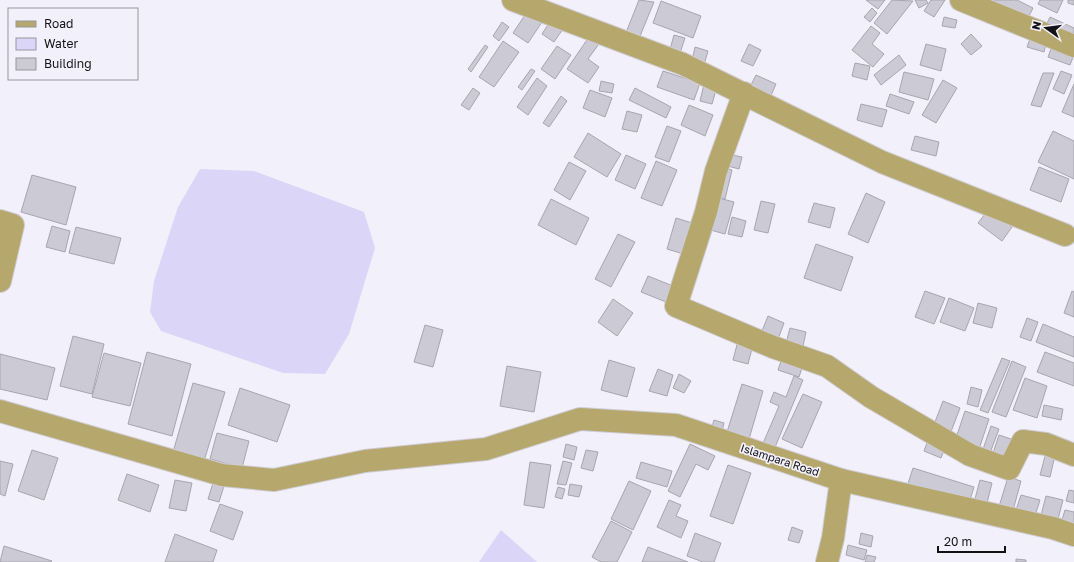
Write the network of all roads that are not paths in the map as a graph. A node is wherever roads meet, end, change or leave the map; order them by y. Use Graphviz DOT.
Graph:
graph roads {
  1 [pos="513,0"];
  2 [pos="961,0"];
  3 [pos="1074,46"];
  4 [pos="744,93"];
  5 [pos="7,223"];
  6 [pos="1065,235"];
  7 [pos="0,281"];
  8 [pos="0,411"];
  9 [pos="1074,456"];
  10 [pos="842,480"];
  11 [pos="1074,535"];
  12 [pos="827,562"];
  1 -- 4 [label="street"];
  2 -- 3 [label="street"];
  4 -- 6 [label="street"];
  4 -- 9 [label="street"];
  5 -- 7 [label="street"];
  8 -- 10 [label="street, Islampara Road"];
  10 -- 11 [label="street, Islampara Road"];
  10 -- 12 [label="street"];
}
